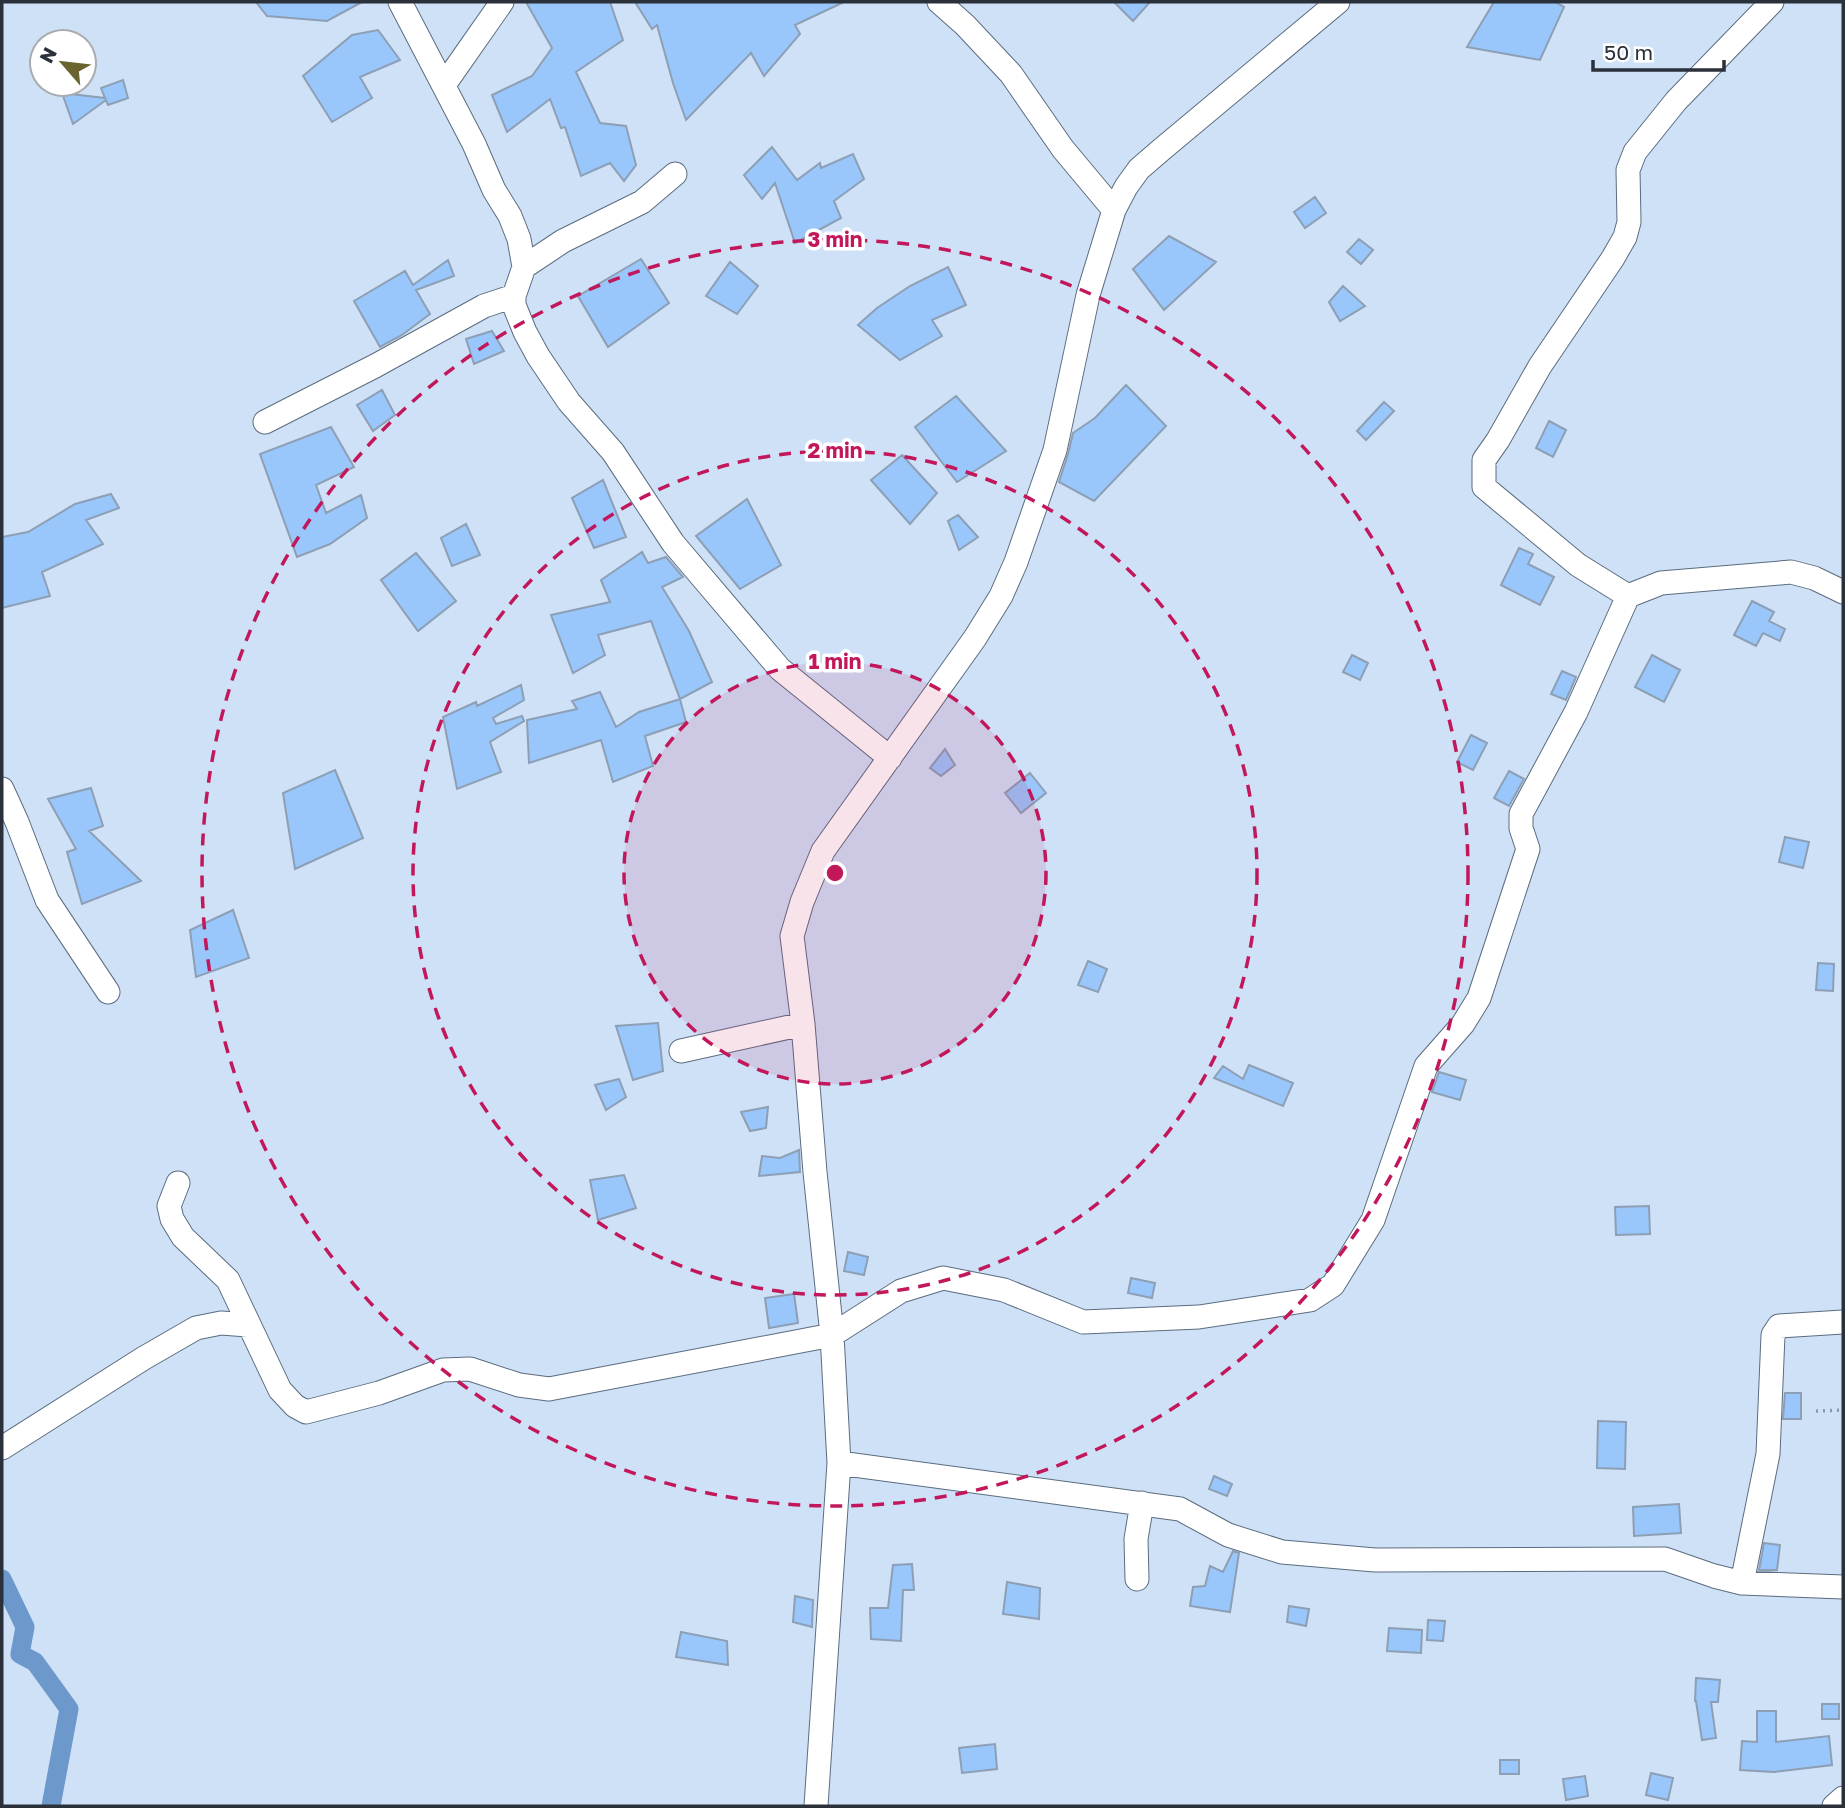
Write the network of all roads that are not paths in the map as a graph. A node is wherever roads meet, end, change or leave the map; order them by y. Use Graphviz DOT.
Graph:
graph roads {
  1 [pos="400,2"];
  2 [pos="502,2"];
  3 [pos="939,2"];
  4 [pos="1338,2"];
  5 [pos="1772,2"];
  6 [pos="444,85"];
  7 [pos="675,174"];
  8 [pos="1114,210"];
  9 [pos="524,267"];
  10 [pos="514,296"];
  11 [pos="265,422"];
  12 [pos="1843,592"];
  13 [pos="1628,596"];
  14 [pos="890,758"];
  15 [pos="2,789"];
  16 [pos="108,992"];
  17 [pos="803,1024"];
  18 [pos="681,1051"];
  19 [pos="178,1183"];
  20 [pos="1843,1322"];
  21 [pos="248,1325"];
  22 [pos="832,1335"];
  23 [pos="2,1448"];
  24 [pos="839,1464"];
  25 [pos="1142,1503"];
  26 [pos="1137,1579"];
  27 [pos="1742,1583"];
  28 [pos="1843,1587"];
  29 [pos="1843,1798"];
  30 [pos="816,1806"];
  31 [pos="1833,1806"];
  1 -- 6 [label="street"];
  2 -- 6 [label="street"];
  3 -- 8 [label="street"];
  4 -- 8 [label="street"];
  5 -- 13 [label="street"];
  6 -- 9 [label="street"];
  7 -- 9 [label="street"];
  8 -- 14 [label="street"];
  9 -- 10 [label="street"];
  10 -- 11 [label="street"];
  10 -- 14 [label="street"];
  12 -- 13 [label="street"];
  13 -- 22 [label="street"];
  14 -- 17 [label="street"];
  15 -- 16 [label="street"];
  17 -- 18 [label="street"];
  17 -- 22 [label="street"];
  19 -- 21 [label="street"];
  20 -- 27 [label="street"];
  21 -- 22 [label="street"];
  21 -- 23 [label="street"];
  22 -- 24 [label="street"];
  24 -- 25 [label="street"];
  24 -- 30 [label="street"];
  25 -- 26 [label="street"];
  25 -- 27 [label="street"];
  27 -- 28 [label="street"];
  29 -- 31 [label="street"];
}
